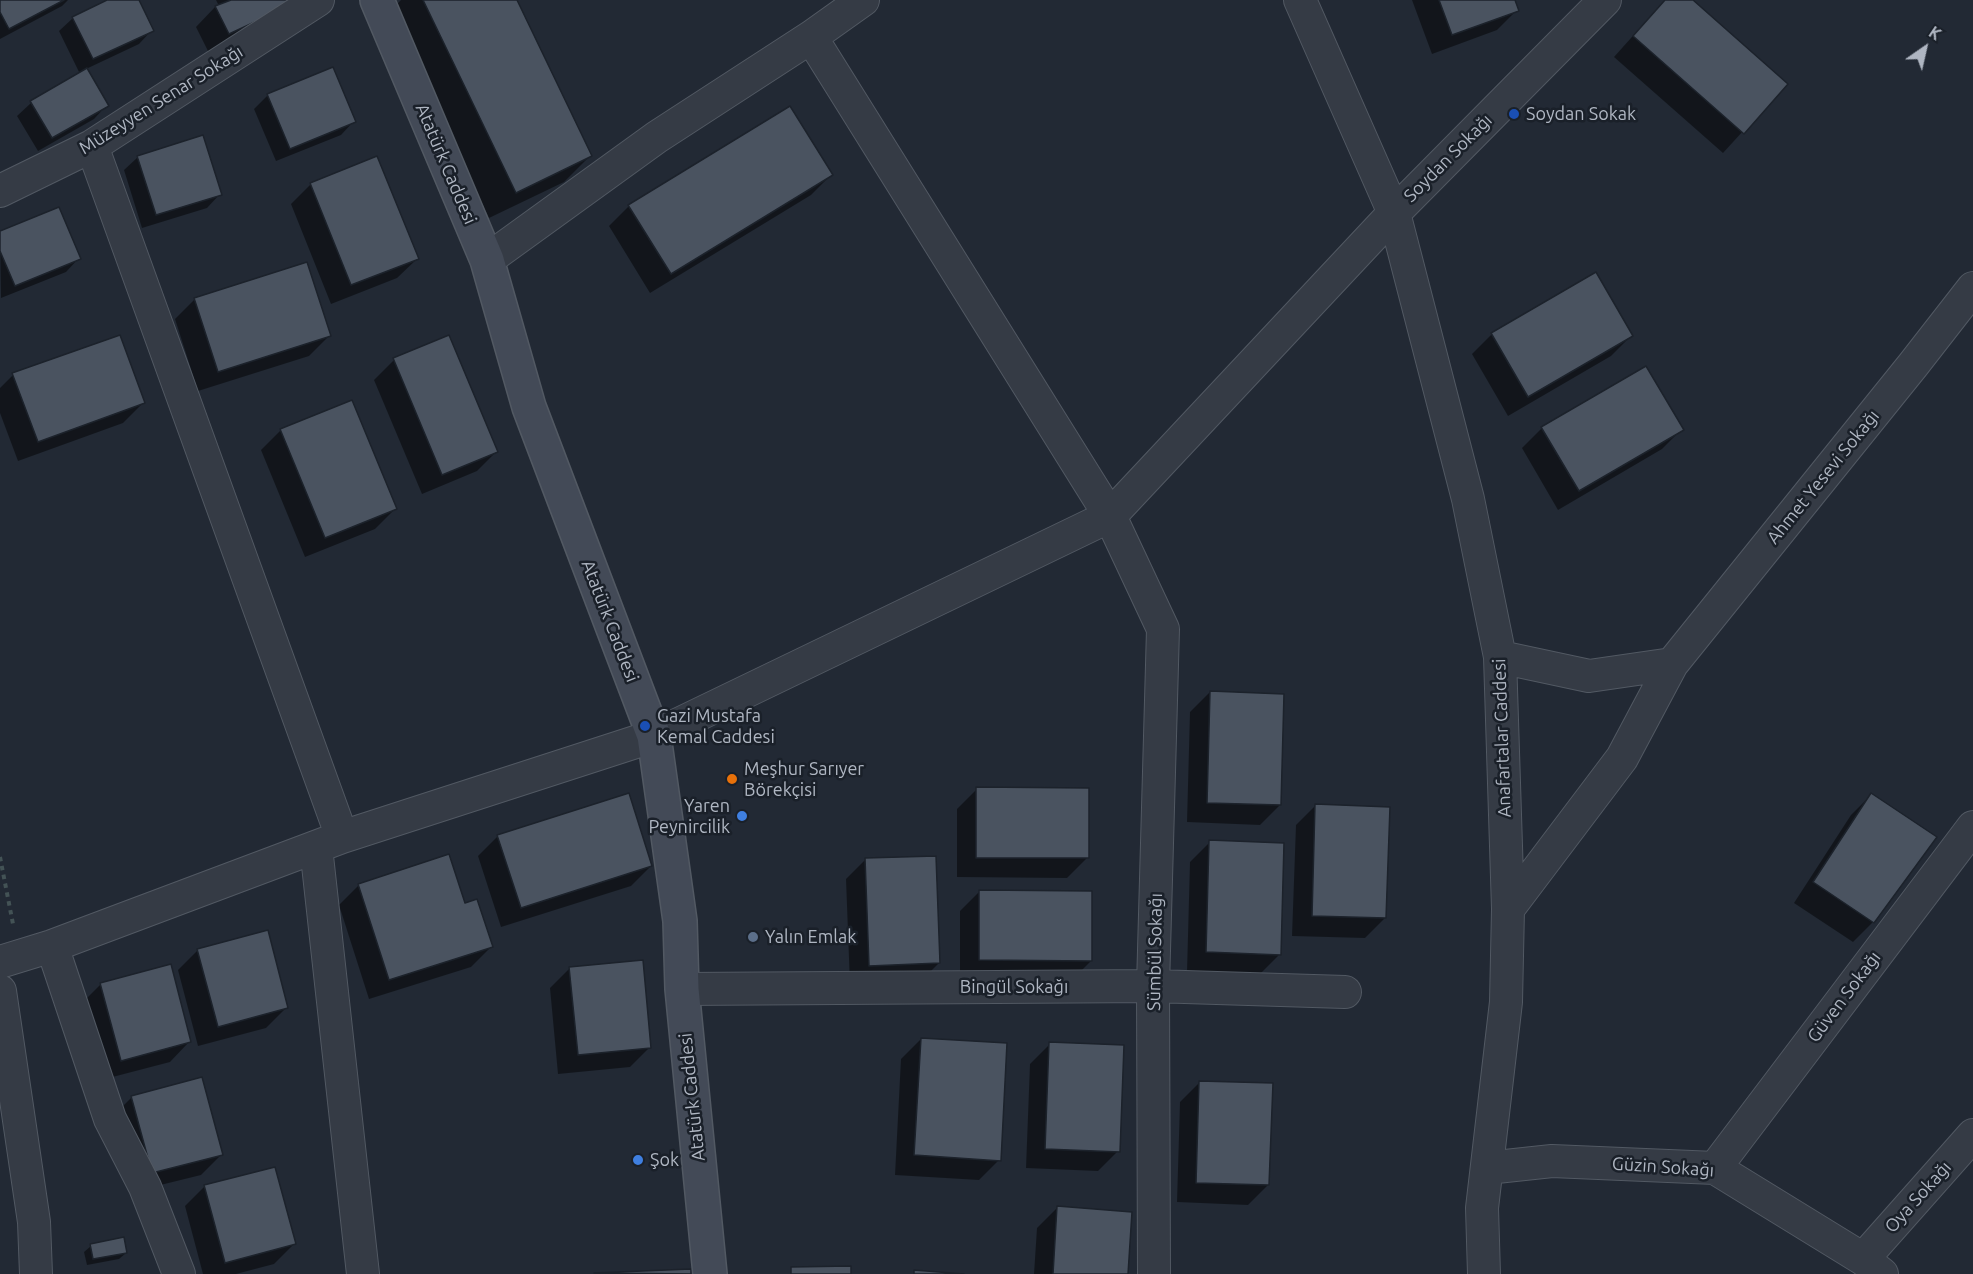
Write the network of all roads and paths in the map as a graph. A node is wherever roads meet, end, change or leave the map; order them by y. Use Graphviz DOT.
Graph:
graph roads {
  1 [pos="318,0"];
  2 [pos="377,0"];
  3 [pos="863,0"];
  4 [pos="1300,0"];
  5 [pos="1605,0"];
  6 [pos="811,37"];
  7 [pos="92,146"];
  8 [pos="0,191"];
  9 [pos="1394,213"];
  10 [pos="487,261"];
  11 [pos="1973,288"];
  12 [pos="1110,516"];
  13 [pos="1500,657"];
  14 [pos="1672,664"];
  15 [pos="654,736"];
  16 [pos="1973,827"];
  17 [pos="329,842"];
  18 [pos="1508,909"];
  19 [pos="52,946"];
  20 [pos="0,962"];
  21 [pos="1153,986"];
  22 [pos="682,989"];
  23 [pos="0,991"];
  24 [pos="1346,992"];
  25 [pos="1973,1135"];
  26 [pos="1487,1168"];
  27 [pos="1715,1168"];
  28 [pos="1872,1267"];
  29 [pos="36,1274"];
  30 [pos="179,1274"];
  31 [pos="363,1274"];
  32 [pos="710,1274"];
  33 [pos="1154,1274"];
  34 [pos="1484,1274"];
  1 -- 7 [label="street, Müzeyyen Senar Sokağı"];
  2 -- 10 [label="main road, Atatürk Caddesi"];
  3 -- 6 [label="street"];
  4 -- 9 [label="street, Anafartalar Caddesi"];
  5 -- 9 [label="street, Soydan Sokağı"];
  6 -- 10 [label="street"];
  6 -- 12 [label="street"];
  7 -- 8 [label="street, Müzeyyen Senar Sokağı"];
  7 -- 17 [label="street"];
  9 -- 12 [label="street, Soydan Sokağı"];
  9 -- 13 [label="street, Anafartalar Caddesi"];
  10 -- 15 [label="main road, Atatürk Caddesi"];
  11 -- 14 [label="street, Ahmet Yesevi Sokağı"];
  12 -- 15 [label="street"];
  12 -- 21 [label="street, Sümbül Sokağı"];
  13 -- 14 [label="street"];
  13 -- 18 [label="street, Anafartalar Caddesi"];
  14 -- 18 [label="street, Ahmet Yesevi Sokağı"];
  15 -- 17 [label="street"];
  15 -- 22 [label="main road, Atatürk Caddesi"];
  16 -- 27 [label="street, Güven Sokağı"];
  17 -- 19 [label="street"];
  17 -- 31 [label="street"];
  18 -- 26 [label="street, Anafartalar Caddesi"];
  19 -- 20 [label="street"];
  19 -- 30 [label="street"];
  21 -- 22 [label="street, Bingül Sokağı"];
  21 -- 24 [label="street, Bingül Sokağı"];
  21 -- 33 [label="street, Sümbül Sokağı"];
  22 -- 32 [label="main road, Atatürk Caddesi"];
  23 -- 29 [label="street"];
  25 -- 28 [label="street, Oya Sokağı"];
  26 -- 27 [label="street, Güzin Sokağı"];
  26 -- 34 [label="street, Anafartalar Caddesi"];
  27 -- 28 [label="street, Güzin Sokağı"];
}
